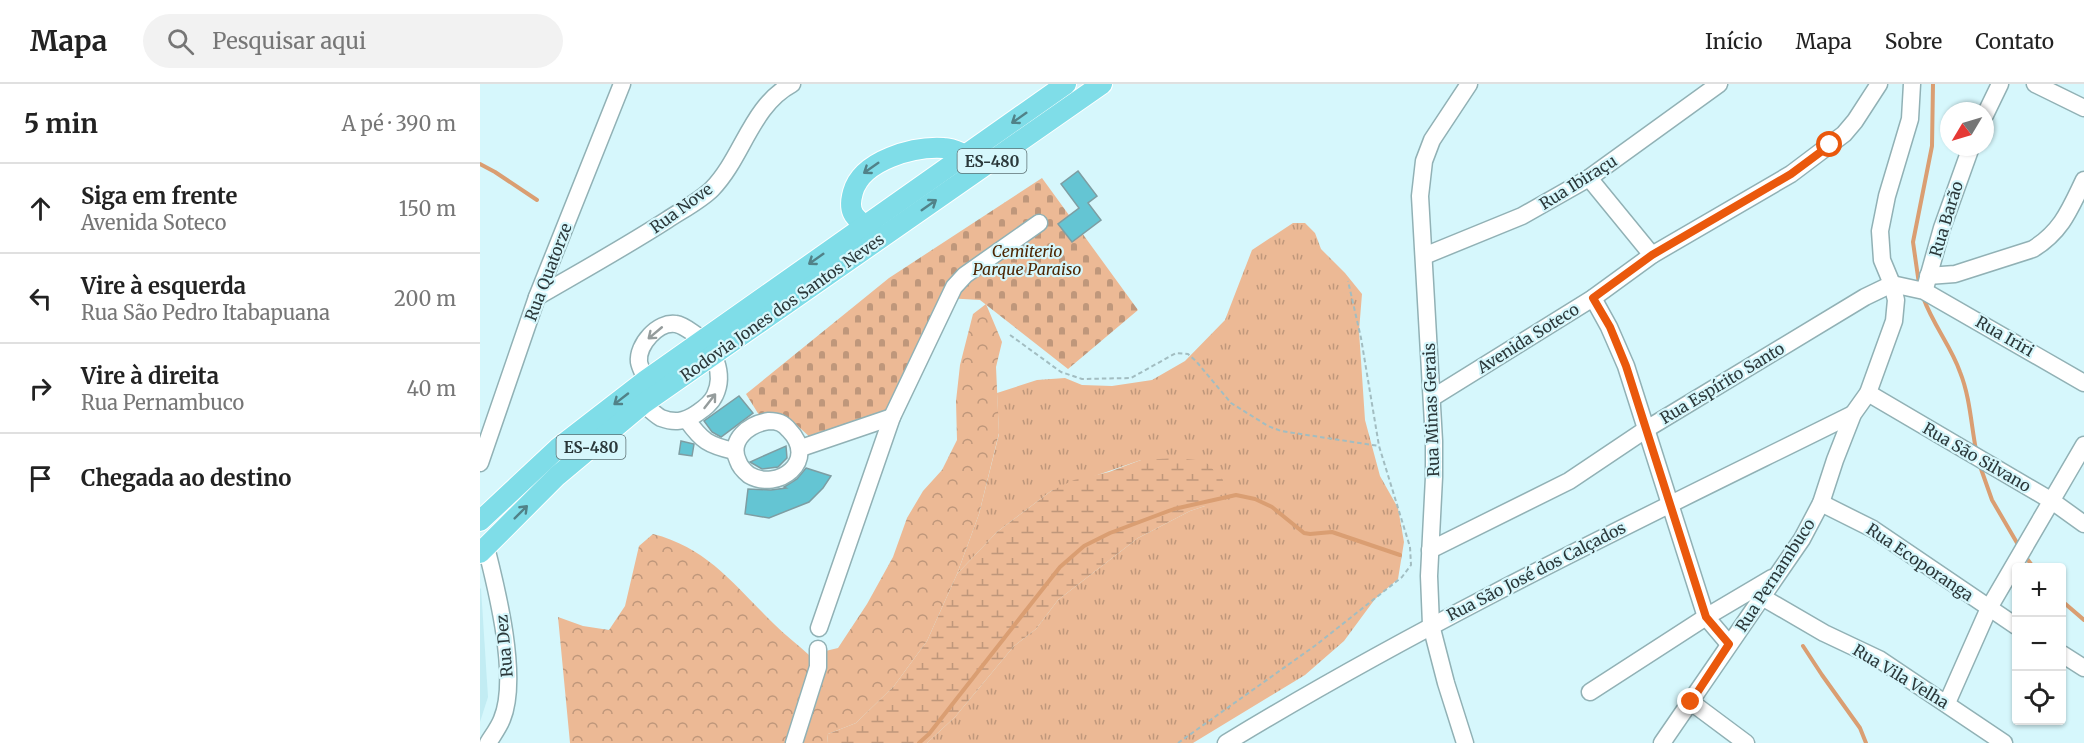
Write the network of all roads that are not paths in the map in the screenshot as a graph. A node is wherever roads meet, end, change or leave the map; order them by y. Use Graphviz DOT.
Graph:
graph roads {
  1 [pos="622,84"];
  2 [pos="792,84"];
  3 [pos="1066,84"];
  4 [pos="1102,84"];
  5 [pos="1468,84"];
  6 [pos="1719,84"];
  7 [pos="1880,84"];
  8 [pos="1912,84"];
  9 [pos="2000,84"];
  10 [pos="2035,84"];
  11 [pos="1992,102"];
  12 [pos="2084,108"];
  13 [pos="966,155"];
  14 [pos="1968,156"];
  15 [pos="1589,178"];
  16 [pos="2084,180"];
  17 [pos="1039,223"];
  18 [pos="864,226"];
  19 [pos="881,238"];
  20 [pos="1652,255"];
  21 [pos="1424,256"];
  22 [pos="1892,284"];
  23 [pos="1926,284"];
  24 [pos="537,297"];
  25 [pos="1593,298"];
  26 [pos="702,339"];
  27 [pos="714,355"];
  28 [pos="646,380"];
  29 [pos="2084,382"];
  30 [pos="1868,393"];
  31 [pos="1432,398"];
  32 [pos="643,404"];
  33 [pos="1853,414"];
  34 [pos="892,417"];
  35 [pos="687,420"];
  36 [pos="1645,430"];
  37 [pos="2084,445"];
  38 [pos="801,448"];
  39 [pos="734,451"];
  40 [pos="480,462"];
  41 [pos="2052,501"];
  42 [pos="1821,503"];
  43 [pos="1671,504"];
  44 [pos="480,521"];
  45 [pos="2084,524"];
  46 [pos="483,550"];
  47 [pos="1430,550"];
  48 [pos="1776,576"];
  49 [pos="1762,597"];
  50 [pos="1989,608"];
  51 [pos="1706,617"];
  52 [pos="2012,623"];
  53 [pos="1431,625"];
  54 [pos="819,628"];
  55 [pos="1729,644"];
  56 [pos="818,649"];
  57 [pos="2066,657"];
  58 [pos="2084,668"];
  59 [pos="1590,692"];
  60 [pos="1691,702"];
  61 [pos="1947,703"];
  62 [pos="488,743"];
  63 [pos="794,743"];
  64 [pos="1226,743"];
  65 [pos="1465,743"];
  66 [pos="1662,743"];
  67 [pos="1746,743"];
  68 [pos="2004,743"];
  1 -- 24 [label="street, Rua Quatorze"];
  2 -- 24 [label="street, Rua Nove"];
  3 -- 13 [label="main road, Rodovia Jones dos Santos Neves / ES-480, one-way"];
  19 -- 4 [label="main road, Rodovia Jones dos Santos Neves / ES-480, one-way"];
  5 -- 21 [label="street, Rua Minas Gerais"];
  6 -- 15 [label="street, Rua Ibiraçu"];
  7 -- 20 [label="street, Avenida Soteco"];
  8 -- 22 [label="street, Rua Pernambuco"];
  9 -- 11 [label="street"];
  10 -- 12 [label="street"];
  13 -- 18 [label="main road, Rodovia Jones dos Santos Neves / ES-480"];
  13 -- 18 [label="main road, one-way"];
  14 -- 23 [label="street, Rua Barão"];
  15 -- 20 [label="street"];
  15 -- 21 [label="street, Rua Ibiraçu"];
  16 -- 23 [label="street"];
  17 -- 34 [label="street"];
  18 -- 19 [label="main road"];
  18 -- 26 [label="main road, Rodovia Jones dos Santos Neves / ES-480, one-way"];
  19 -- 27 [label="main road, Rodovia Jones dos Santos Neves / ES-480"];
  20 -- 25 [label="street, Avenida Soteco"];
  21 -- 31 [label="street, Rua Minas Gerais"];
  22 -- 23 [label="street"];
  22 -- 30 [label="street, Rua Pernambuco"];
  22 -- 36 [label="street, Rua Espírito Santo"];
  23 -- 29 [label="street, Rua Iriri"];
  24 -- 40 [label="street, Rua Quatorze"];
  25 -- 31 [label="street, Avenida Soteco"];
  25 -- 36 [label="street"];
  26 -- 27 [label="street"];
  26 -- 28 [label="main road, Rodovia Jones dos Santos Neves / ES-480"];
  26 -- 28 [label="street, one-way"];
  27 -- 32 [label="main road, Rodovia Jones dos Santos Neves / ES-480"];
  35 -- 27 [label="street, one-way"];
  28 -- 44 [label="main road, Rodovia Jones dos Santos Neves / ES-480, one-way"];
  30 -- 33 [label="street, Rua Pernambuco"];
  30 -- 41 [label="street, Rua São Silvano"];
  31 -- 47 [label="street, Rua Minas Gerais"];
  32 -- 35 [label="street"];
  46 -- 32 [label="main road, Rodovia Jones dos Santos Neves / ES-480, one-way"];
  33 -- 42 [label="street, Rua Pernambuco"];
  33 -- 43 [label="street, Rua São José dos Calçados"];
  34 -- 38 [label="street"];
  34 -- 54 [label="street"];
  35 -- 39 [label="street"];
  36 -- 43 [label="street"];
  36 -- 47 [label="street, Rua Espírito Santo"];
  37 -- 41 [label="street"];
  38 -- 39 [label="street"];
  38 -- 39 [label="street"];
  41 -- 45 [label="street, Rua São Silvano"];
  41 -- 50 [label="street"];
  42 -- 48 [label="street, Rua Pernambuco"];
  42 -- 50 [label="street, Rua Ecoporanga"];
  43 -- 51 [label="street"];
  43 -- 53 [label="street, Rua São José dos Calçados"];
  46 -- 62 [label="street, Rua Dez"];
  47 -- 53 [label="street, Rua Minas Gerais"];
  48 -- 49 [label="street, Rua Pernambuco"];
  48 -- 51 [label="street"];
  49 -- 55 [label="street, Rua Pernambuco"];
  49 -- 61 [label="street, Rua Vila Velha"];
  50 -- 52 [label="street, Rua Ecoporanga"];
  50 -- 61 [label="street"];
  51 -- 55 [label="street"];
  51 -- 59 [label="street"];
  53 -- 64 [label="street, Rua São José dos Calçados"];
  53 -- 65 [label="street, Rua Minas Gerais"];
  55 -- 60 [label="street, Rua Pernambuco"];
  56 -- 63 [label="street"];
  57 -- 58 [label="street"];
  60 -- 66 [label="street, Rua Pernambuco"];
  60 -- 67 [label="street"];
  61 -- 68 [label="street, Rua Vila Velha"];
}
